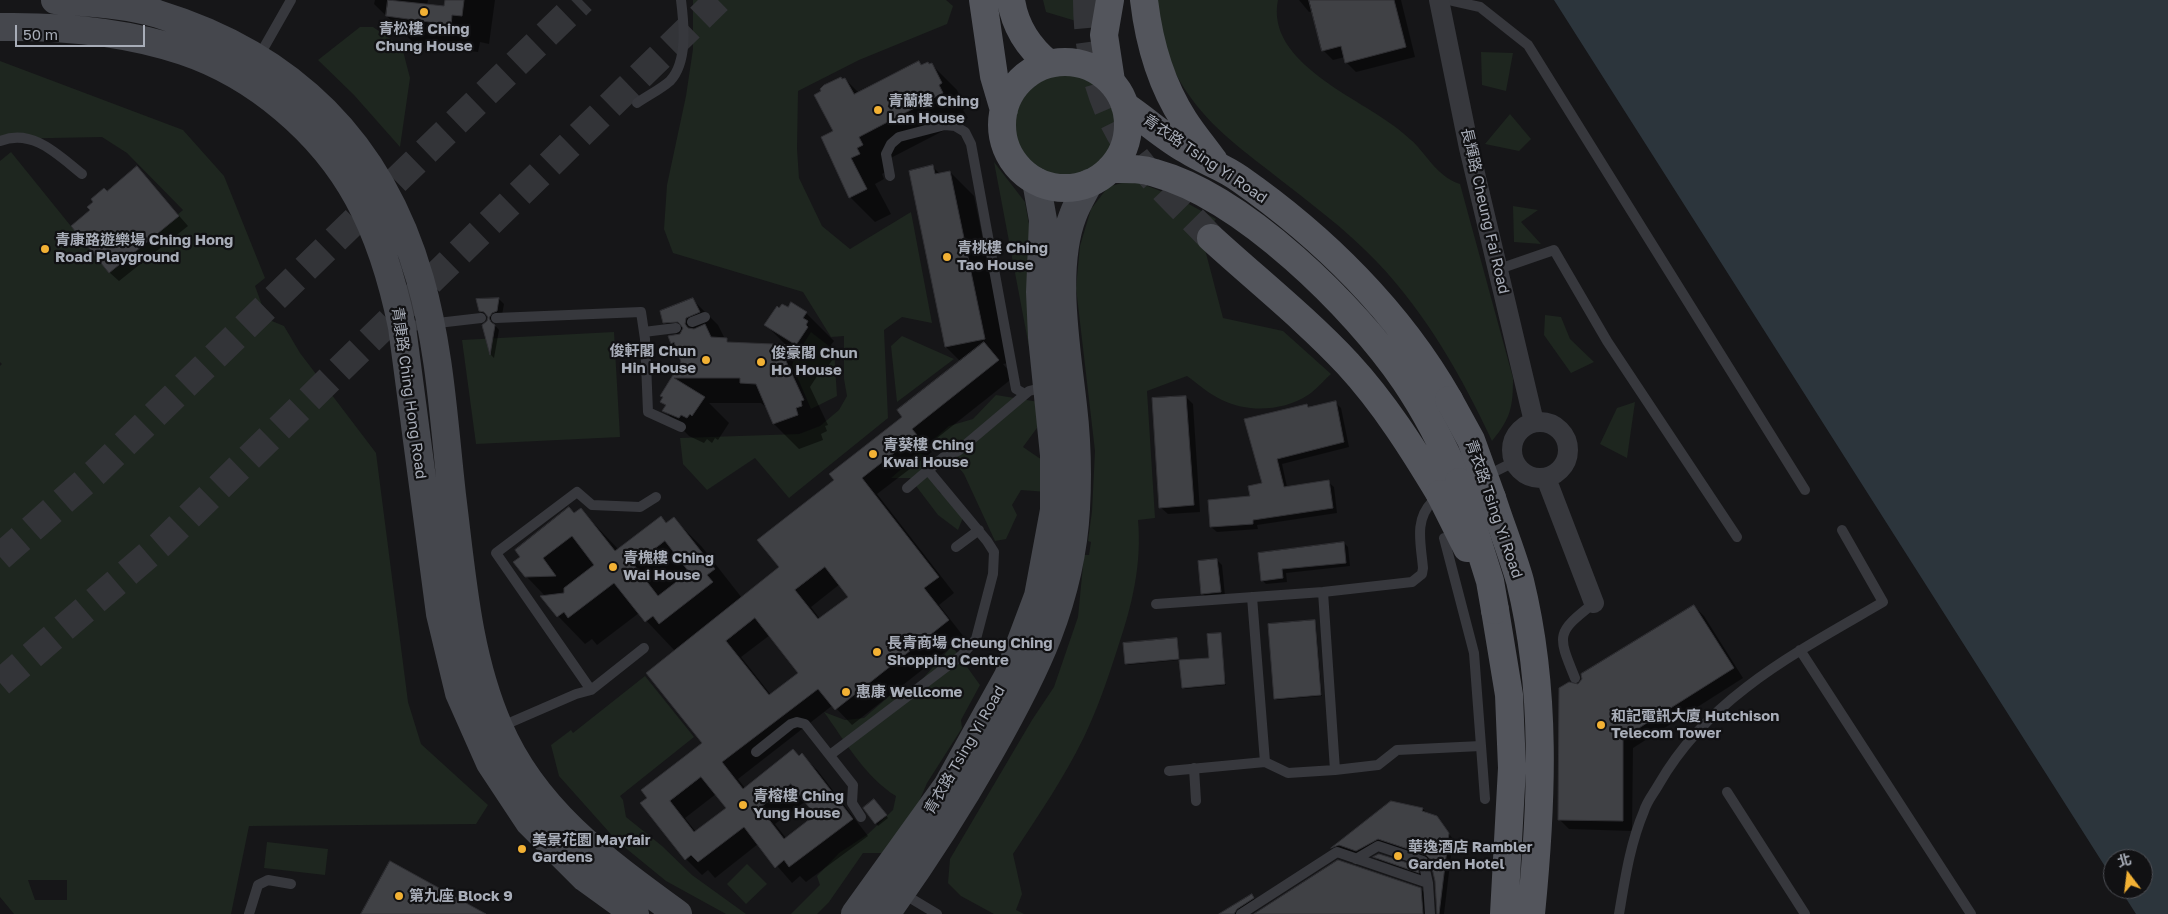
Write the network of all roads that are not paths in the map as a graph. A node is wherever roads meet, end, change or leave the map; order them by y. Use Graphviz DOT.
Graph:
graph roads {
  1 [pos="56,0"];
  2 [pos="291,0"];
  3 [pos="680,0"];
  4 [pos="983,0"];
  5 [pos="1011,0"];
  6 [pos="1110,0"];
  7 [pos="1144,0"];
  8 [pos="1439,0"];
  9 [pos="1449,0"];
  10 [pos="153,22"];
  11 [pos="0,27"];
  12 [pos="1049,64"];
  13 [pos="252,69"];
  14 [pos="1111,81"];
  15 [pos="637,103"];
  16 [pos="1125,106"];
  17 [pos="1004,110"];
  18 [pos="0,141"];
  19 [pos="1218,166"];
  20 [pos="82,174"];
  21 [pos="890,176"];
  22 [pos="1100,176"];
  23 [pos="1036,181"];
  24 [pos="1211,238"];
  25 [pos="1499,269"];
  26 [pos="705,317"];
  27 [pos="481,318"];
  28 [pos="496,318"];
  29 [pos="692,322"];
  30 [pos="430,324"];
  31 [pos="402,327"];
  32 [pos="676,328"];
  33 [pos="644,332"];
  34 [pos="1037,390"];
  35 [pos="1534,422"];
  36 [pos="681,427"];
  37 [pos="928,470"];
  38 [pos="1546,478"];
  39 [pos="907,488"];
  40 [pos="1805,490"];
  41 [pos="656,497"];
  42 [pos="1432,502"];
  43 [pos="978,530"];
  44 [pos="1842,530"];
  45 [pos="1737,537"];
  46 [pos="1444,538"];
  47 [pos="956,547"];
  48 [pos="1323,592"];
  49 [pos="1252,597"];
  50 [pos="1594,603"];
  51 [pos="1156,604"];
  52 [pos="1495,610"];
  53 [pos="644,648"];
  54 [pos="1800,650"];
  55 [pos="1575,678"];
  56 [pos="591,690"];
  57 [pos="499,727"];
  58 [pos="1481,746"];
  59 [pos="756,752"];
  60 [pos="830,755"];
  61 [pos="1266,762"];
  62 [pos="1194,768"];
  63 [pos="1335,770"];
  64 [pos="1169,771"];
  65 [pos="1727,792"];
  66 [pos="1485,798"];
  67 [pos="1196,801"];
  68 [pos="862,817"];
  69 [pos="1356,859"];
  70 [pos="1428,883"];
  71 [pos="291,884"];
  72 [pos="902,892"];
  73 [pos="249,914"];
  74 [pos="635,914"];
  75 [pos="678,914"];
  76 [pos="855,914"];
  77 [pos="886,914"];
  78 [pos="938,914"];
  79 [pos="1241,914"];
  80 [pos="1430,914"];
  81 [pos="1504,914"];
  82 [pos="1531,914"];
  83 [pos="1619,914"];
  84 [pos="1805,914"];
  85 [pos="1971,914"];
  1 -- 10 [label="main road, 青康路 Ching Hong Road"];
  2 -- 13 [label="lane"];
  3 -- 15 [label="lane"];
  4 -- 17 [label="main road"];
  5 -- 12 [label="main road"];
  6 -- 14 [label="main road"];
  7 -- 19 [label="main road"];
  8 -- 25 [label="street, 長輝路 Cheung Fai Road"];
  9 -- 40 [label="lane"];
  10 -- 11 [label="main road, 青康路 Ching Hong Road"];
  10 -- 13 [label="main road, 青康路 Ching Hong Road"];
  12 -- 14 [label="main road"];
  12 -- 17 [label="main road"];
  13 -- 30 [label="main road, 青康路 Ching Hong Road"];
  13 -- 31 [label="main road, 青康路 Ching Hong Road"];
  14 -- 16 [label="main road"];
  16 -- 19 [label="main road, 青衣路 Tsing Yi Road"];
  16 -- 22 [label="main road"];
  17 -- 23 [label="main road"];
  18 -- 20 [label="lane"];
  19 -- 82 [label="main road, 青衣路 Tsing Yi Road, bridge"];
  21 -- 34 [label="lane"];
  22 -- 23 [label="main road"];
  22 -- 52 [label="main road, 青衣路 Tsing Yi Road, bridge"];
  22 -- 72 [label="main road, 青衣路 Tsing Yi Road"];
  23 -- 34 [label="main road, 青衣路 Tsing Yi Road"];
  24 -- 52 [label="main road, bridge"];
  25 -- 35 [label="street, 長輝路 Cheung Fai Road"];
  25 -- 45 [label="lane"];
  26 -- 29 [label="lane"];
  27 -- 30 [label="lane"];
  28 -- 33 [label="lane"];
  30 -- 31 [label="lane"];
  30 -- 57 [label="main road, 青康路 Ching Hong Road"];
  31 -- 74 [label="main road, 青康路 Ching Hong Road"];
  32 -- 33 [label="lane"];
  33 -- 36 [label="lane"];
  34 -- 37 [label="lane"];
  34 -- 76 [label="main road, 青衣路 Tsing Yi Road"];
  35 -- 38 [label="street"];
  35 -- 38 [label="street"];
  37 -- 39 [label="lane"];
  37 -- 43 [label="lane"];
  38 -- 50 [label="street"];
  41 -- 56 [label="lane"];
  42 -- 48 [label="lane"];
  43 -- 47 [label="lane"];
  43 -- 60 [label="lane"];
  44 -- 54 [label="lane"];
  46 -- 58 [label="lane"];
  48 -- 49 [label="lane"];
  48 -- 63 [label="lane"];
  49 -- 51 [label="lane"];
  49 -- 61 [label="lane"];
  50 -- 55 [label="lane"];
  52 -- 81 [label="main road, 青衣路 Tsing Yi Road"];
  53 -- 56 [label="lane"];
  54 -- 83 [label="lane"];
  54 -- 85 [label="lane"];
  56 -- 57 [label="lane"];
  57 -- 75 [label="main road, 青康路 Ching Hong Road"];
  58 -- 63 [label="lane"];
  58 -- 66 [label="lane"];
  59 -- 60 [label="lane"];
  60 -- 68 [label="lane"];
  61 -- 62 [label="lane"];
  61 -- 63 [label="lane"];
  62 -- 64 [label="lane"];
  62 -- 67 [label="lane"];
  65 -- 84 [label="lane"];
  69 -- 70 [label="lane"];
  69 -- 70 [label="lane"];
  69 -- 79 [label="lane"];
  70 -- 80 [label="lane"];
  71 -- 73 [label="lane"];
  72 -- 77 [label="main road, 青衣路 Tsing Yi Road"];
  72 -- 78 [label="lane"];
}
